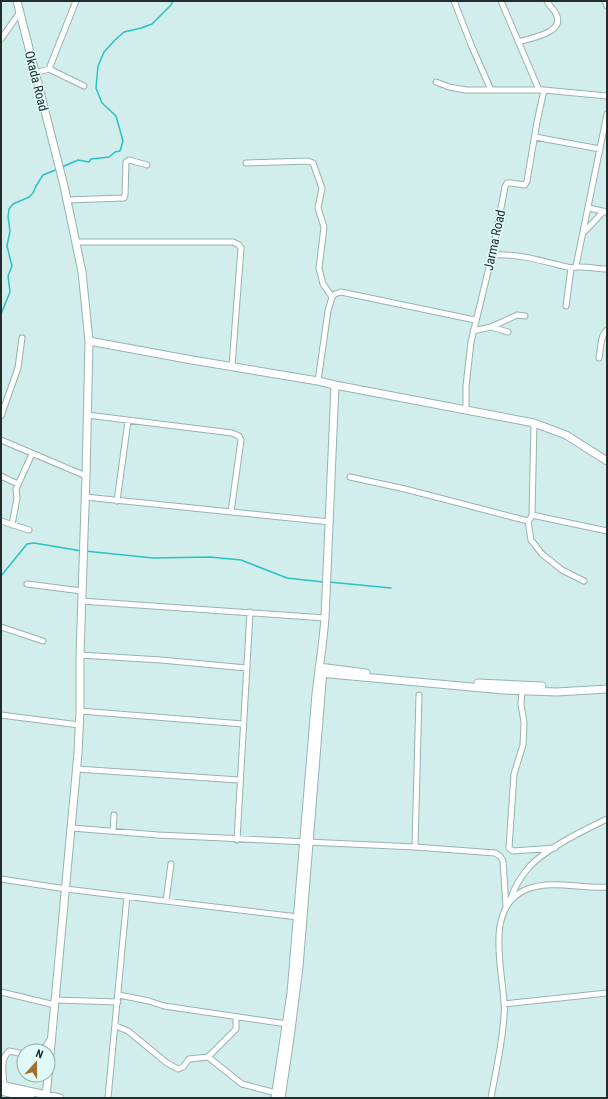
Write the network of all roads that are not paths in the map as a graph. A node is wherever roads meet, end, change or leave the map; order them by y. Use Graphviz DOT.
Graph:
graph roads {
  1 [pos="18,1"];
  2 [pos="76,1"];
  3 [pos="454,1"];
  4 [pos="501,1"];
  5 [pos="547,1"];
  6 [pos="605,1"];
  7 [pos="607,6"];
  8 [pos="20,12"];
  9 [pos="1,39"];
  10 [pos="518,42"];
  11 [pos="49,69"];
  12 [pos="35,73"];
  13 [pos="436,82"];
  14 [pos="84,86"];
  15 [pos="491,90"];
  16 [pos="541,90"];
  17 [pos="607,96"];
  18 [pos="607,114"];
  19 [pos="535,137"];
  20 [pos="600,149"];
  21 [pos="246,163"];
  22 [pos="147,165"];
  23 [pos="66,200"];
  24 [pos="589,208"];
  25 [pos="605,212"];
  26 [pos="584,232"];
  27 [pos="76,242"];
  28 [pos="492,255"];
  29 [pos="574,267"];
  30 [pos="607,269"];
  31 [pos="332,297"];
  32 [pos="566,306"];
  33 [pos="525,316"];
  34 [pos="475,320"];
  35 [pos="492,327"];
  36 [pos="607,330"];
  37 [pos="473,331"];
  38 [pos="508,332"];
  39 [pos="22,338"];
  40 [pos="89,341"];
  41 [pos="599,358"];
  42 [pos="232,366"];
  43 [pos="318,381"];
  44 [pos="335,385"];
  45 [pos="2,410"];
  46 [pos="466,410"];
  47 [pos="88,415"];
  48 [pos="1,416"];
  49 [pos="128,420"];
  50 [pos="534,423"];
  51 [pos="1,440"];
  52 [pos="32,454"];
  53 [pos="607,461"];
  54 [pos="1,476"];
  55 [pos="86,476"];
  56 [pos="350,477"];
  57 [pos="18,484"];
  58 [pos="85,497"];
  59 [pos="117,501"];
  60 [pos="231,512"];
  61 [pos="532,515"];
  62 [pos="1,521"];
  63 [pos="528,521"];
  64 [pos="330,522"];
  65 [pos="12,525"];
  66 [pos="29,530"];
  67 [pos="607,531"];
  68 [pos="584,582"];
  69 [pos="27,584"];
  70 [pos="82,591"];
  71 [pos="81,602"];
  72 [pos="250,612"];
  73 [pos="325,618"];
  74 [pos="1,627"];
  75 [pos="43,641"];
  76 [pos="80,655"];
  77 [pos="322,656"];
  78 [pos="246,668"];
  79 [pos="321,670"];
  80 [pos="339,672"];
  81 [pos="607,684"];
  82 [pos="322,686"];
  83 [pos="607,689"];
  84 [pos="522,690"];
  85 [pos="419,695"];
  86 [pos="80,711"];
  87 [pos="1,715"];
  88 [pos="243,724"];
  89 [pos="79,725"];
  90 [pos="77,769"];
  91 [pos="239,780"];
  92 [pos="114,815"];
  93 [pos="607,820"];
  94 [pos="72,828"];
  95 [pos="113,831"];
  96 [pos="237,840"];
  97 [pos="306,843"];
  98 [pos="415,848"];
  99 [pos="555,848"];
  100 [pos="170,864"];
  101 [pos="1,879"];
  102 [pos="607,887"];
  103 [pos="66,889"];
  104 [pos="127,896"];
  105 [pos="166,901"];
  106 [pos="510,902"];
  107 [pos="506,907"];
  108 [pos="298,917"];
  109 [pos="1,992"];
  110 [pos="607,993"];
  111 [pos="119,996"];
  112 [pos="118,1002"];
  113 [pos="56,1003"];
  114 [pos="504,1004"];
  115 [pos="236,1016"];
  116 [pos="287,1024"];
  117 [pos="116,1026"];
  118 [pos="52,1035"];
  119 [pos="48,1043"];
  120 [pos="16,1053"];
  121 [pos="208,1057"];
  122 [pos="2,1087"];
  123 [pos="47,1096"];
  124 [pos="277,1096"];
  125 [pos="31,1098"];
  126 [pos="60,1098"];
  127 [pos="108,1098"];
  128 [pos="491,1098"];
  1 -- 8 [label="street, Okada Road"];
  2 -- 11 [label="street"];
  3 -- 15 [label="street"];
  4 -- 10 [label="street"];
  5 -- 10 [label="street"];
  6 -- 7 [label="street"];
  8 -- 9 [label="street"];
  8 -- 12 [label="street, Okada Road"];
  10 -- 16 [label="street"];
  11 -- 12 [label="street"];
  11 -- 14 [label="street"];
  12 -- 23 [label="street, Okada Road"];
  13 -- 15 [label="street"];
  15 -- 16 [label="street"];
  16 -- 17 [label="street"];
  16 -- 19 [label="street, Jarma Road"];
  18 -- 20 [label="street"];
  19 -- 20 [label="street"];
  19 -- 28 [label="street, Jarma Road"];
  20 -- 24 [label="street"];
  21 -- 31 [label="street"];
  22 -- 23 [label="street"];
  23 -- 27 [label="street, Okada Road"];
  24 -- 25 [label="street"];
  24 -- 26 [label="street"];
  25 -- 26 [label="street"];
  26 -- 29 [label="street"];
  27 -- 40 [label="street, Okada Road"];
  27 -- 42 [label="street"];
  28 -- 29 [label="street"];
  28 -- 34 [label="street, Jarma Road"];
  29 -- 30 [label="street"];
  29 -- 32 [label="street"];
  31 -- 34 [label="street"];
  31 -- 43 [label="street"];
  33 -- 35 [label="street"];
  34 -- 37 [label="street, Jarma Road"];
  35 -- 37 [label="street"];
  35 -- 38 [label="street"];
  36 -- 41 [label="street"];
  37 -- 46 [label="street, Jarma Road"];
  39 -- 45 [label="street"];
  40 -- 42 [label="street"];
  40 -- 47 [label="street, Okada Road"];
  42 -- 43 [label="street"];
  43 -- 44 [label="street"];
  44 -- 46 [label="street"];
  44 -- 64 [label="street"];
  45 -- 48 [label="street"];
  46 -- 50 [label="street"];
  47 -- 49 [label="street"];
  47 -- 55 [label="street, Okada Road"];
  49 -- 59 [label="street"];
  49 -- 60 [label="street"];
  50 -- 53 [label="street"];
  50 -- 61 [label="street"];
  51 -- 52 [label="street"];
  52 -- 55 [label="street"];
  52 -- 57 [label="street"];
  54 -- 57 [label="street"];
  55 -- 58 [label="street, Okada Road"];
  56 -- 63 [label="street"];
  57 -- 65 [label="street"];
  58 -- 59 [label="street"];
  58 -- 70 [label="street, Okada Road"];
  59 -- 60 [label="street"];
  60 -- 64 [label="street"];
  61 -- 63 [label="street"];
  61 -- 67 [label="street"];
  62 -- 65 [label="street"];
  63 -- 68 [label="street"];
  64 -- 73 [label="street"];
  65 -- 66 [label="street"];
  69 -- 70 [label="street"];
  70 -- 71 [label="street, Okada Road"];
  71 -- 72 [label="street"];
  71 -- 76 [label="street, Okada Road"];
  72 -- 73 [label="street"];
  72 -- 78 [label="street"];
  73 -- 77 [label="street"];
  74 -- 75 [label="street"];
  76 -- 78 [label="street"];
  76 -- 86 [label="street, Okada Road"];
  77 -- 79 [label="street"];
  77 -- 80 [label="street"];
  78 -- 88 [label="street"];
  79 -- 80 [label="street"];
  79 -- 82 [label="street"];
  79 -- 97 [label="street"];
  80 -- 81 [label="street"];
  80 -- 82 [label="street"];
  80 -- 84 [label="street"];
  82 -- 97 [label="street"];
  83 -- 84 [label="street"];
  84 -- 99 [label="street"];
  85 -- 98 [label="street"];
  86 -- 88 [label="street"];
  86 -- 89 [label="street, Okada Road"];
  87 -- 89 [label="street"];
  88 -- 91 [label="street"];
  89 -- 90 [label="street, Okada Road"];
  90 -- 91 [label="street"];
  90 -- 94 [label="street, Okada Road"];
  91 -- 96 [label="street"];
  92 -- 95 [label="street"];
  93 -- 99 [label="street"];
  94 -- 95 [label="street"];
  94 -- 103 [label="street, Okada Road"];
  95 -- 96 [label="street"];
  96 -- 97 [label="street"];
  97 -- 98 [label="street"];
  97 -- 108 [label="street"];
  97 -- 124 [label="street"];
  98 -- 107 [label="street"];
  99 -- 106 [label="street"];
  100 -- 105 [label="street"];
  101 -- 103 [label="street"];
  102 -- 106 [label="street"];
  103 -- 104 [label="street"];
  103 -- 113 [label="street, Okada Road"];
  104 -- 105 [label="street"];
  104 -- 111 [label="street"];
  105 -- 108 [label="street"];
  106 -- 107 [label="street"];
  107 -- 114 [label="street"];
  108 -- 116 [label="street"];
  109 -- 113 [label="street"];
  110 -- 114 [label="street"];
  111 -- 112 [label="street"];
  111 -- 115 [label="street"];
  112 -- 113 [label="street"];
  112 -- 117 [label="street"];
  113 -- 118 [label="street, Okada Road"];
  114 -- 128 [label="street"];
  115 -- 116 [label="street"];
  115 -- 121 [label="street"];
  116 -- 124 [label="street"];
  117 -- 121 [label="street"];
  117 -- 127 [label="street"];
  118 -- 119 [label="street"];
  118 -- 123 [label="street, Okada Road"];
  120 -- 122 [label="street"];
  121 -- 124 [label="street"];
  122 -- 123 [label="street"];
  122 -- 125 [label="street"];
  123 -- 126 [label="street"];
}
